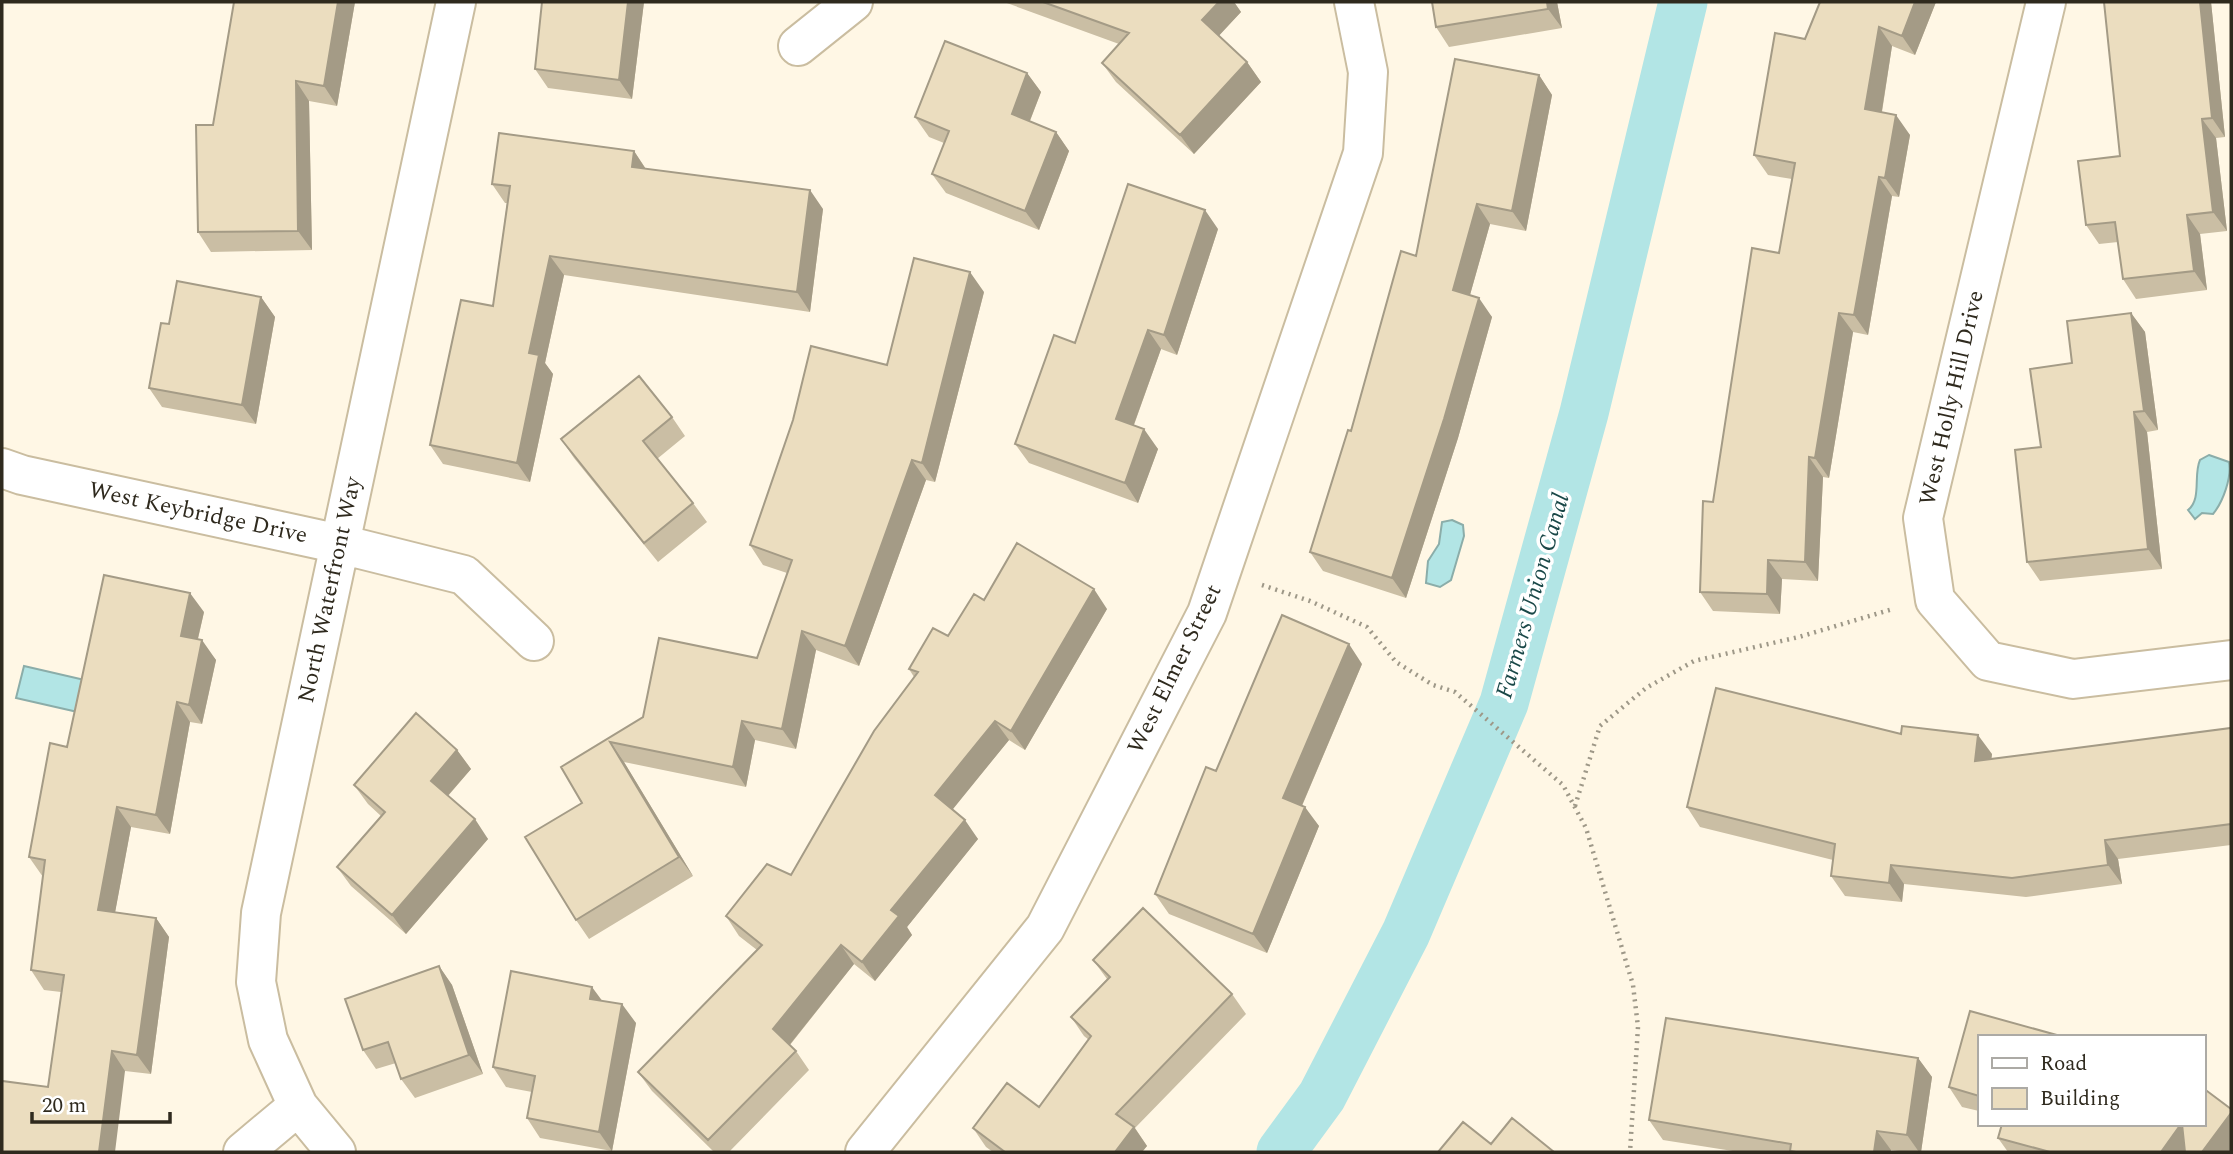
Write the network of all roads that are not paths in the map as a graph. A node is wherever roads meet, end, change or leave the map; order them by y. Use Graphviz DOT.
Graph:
graph roads {
  1 [pos="456,2"];
  2 [pos="853,2"];
  3 [pos="1354,2"];
  4 [pos="2046,2"];
  5 [pos="798,47"];
  6 [pos="2,468"];
  7 [pos="340,544"];
  8 [pos="534,641"];
  9 [pos="2231,660"];
  10 [pos="298,1106"];
  11 [pos="243,1152"];
  12 [pos="336,1152"];
  13 [pos="865,1152"];
  1 -- 7 [label="street, North Waterfront Way"];
  2 -- 5 [label="street"];
  3 -- 13 [label="street, West Elmer Street"];
  4 -- 9 [label="street, West Holly Hill Drive"];
  6 -- 7 [label="street, West Keybridge Drive"];
  7 -- 8 [label="street, West Keybridge Drive"];
  7 -- 10 [label="street, North Waterfront Way"];
  10 -- 11 [label="street"];
  10 -- 12 [label="street, North Waterfront Way"];
}
